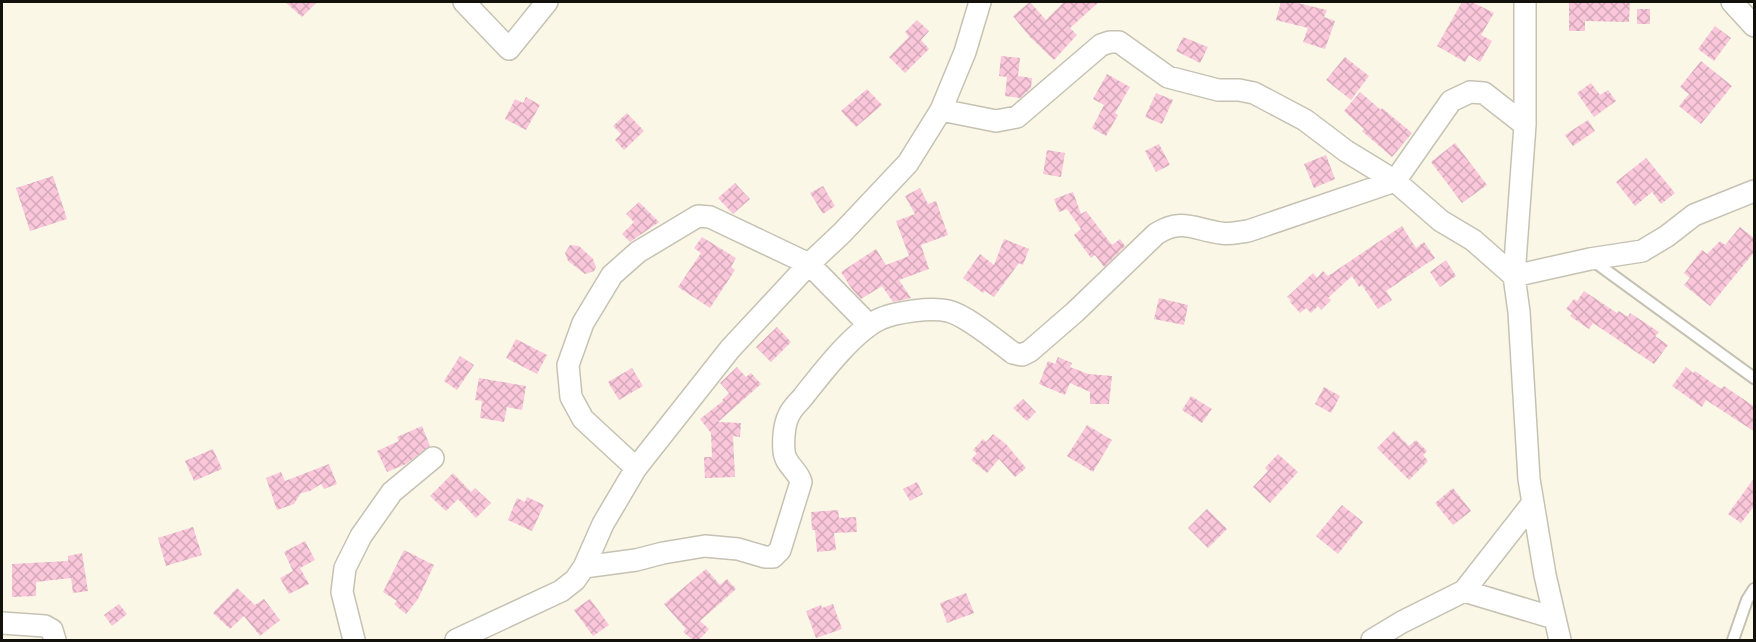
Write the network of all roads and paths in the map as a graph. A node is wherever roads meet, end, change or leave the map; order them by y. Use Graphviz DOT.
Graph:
graph roads {
  1 [pos="464,2"];
  2 [pos="547,2"];
  3 [pos="979,2"];
  4 [pos="1525,2"];
  5 [pos="1732,2"];
  6 [pos="1755,26"];
  7 [pos="941,110"];
  8 [pos="1525,125"];
  9 [pos="1395,181"];
  10 [pos="1755,191"];
  11 [pos="1590,259"];
  12 [pos="809,264"];
  13 [pos="1514,276"];
  14 [pos="869,326"];
  15 [pos="1755,378"];
  16 [pos="433,458"];
  17 [pos="636,468"];
  18 [pos="1532,504"];
  19 [pos="584,567"];
  20 [pos="1755,589"];
  21 [pos="1464,591"];
  22 [pos="1747,600"];
  23 [pos="1755,610"];
  24 [pos="1554,618"];
  25 [pos="2,623"];
  26 [pos="55,640"];
  27 [pos="354,640"];
  28 [pos="456,640"];
  29 [pos="1372,640"];
  30 [pos="1560,640"];
  31 [pos="1733,640"];
  1 -- 2 [label="street"];
  3 -- 7 [label="street"];
  4 -- 8 [label="street"];
  5 -- 6 [label="street"];
  7 -- 9 [label="street"];
  7 -- 12 [label="street"];
  8 -- 9 [label="street"];
  8 -- 13 [label="street"];
  9 -- 13 [label="street"];
  9 -- 14 [label="street"];
  10 -- 11 [label="street"];
  11 -- 13 [label="street"];
  11 -- 15 [label="lane"];
  12 -- 14 [label="street"];
  12 -- 17 [label="street"];
  12 -- 17 [label="street"];
  13 -- 18 [label="street"];
  14 -- 19 [label="street"];
  16 -- 27 [label="street"];
  17 -- 19 [label="street"];
  18 -- 21 [label="street"];
  18 -- 24 [label="street"];
  19 -- 28 [label="street"];
  20 -- 22 [label="lane"];
  21 -- 24 [label="street"];
  21 -- 29 [label="street"];
  22 -- 23 [label="lane"];
  22 -- 31 [label="lane"];
  24 -- 30 [label="street"];
  25 -- 26 [label="street"];
}
